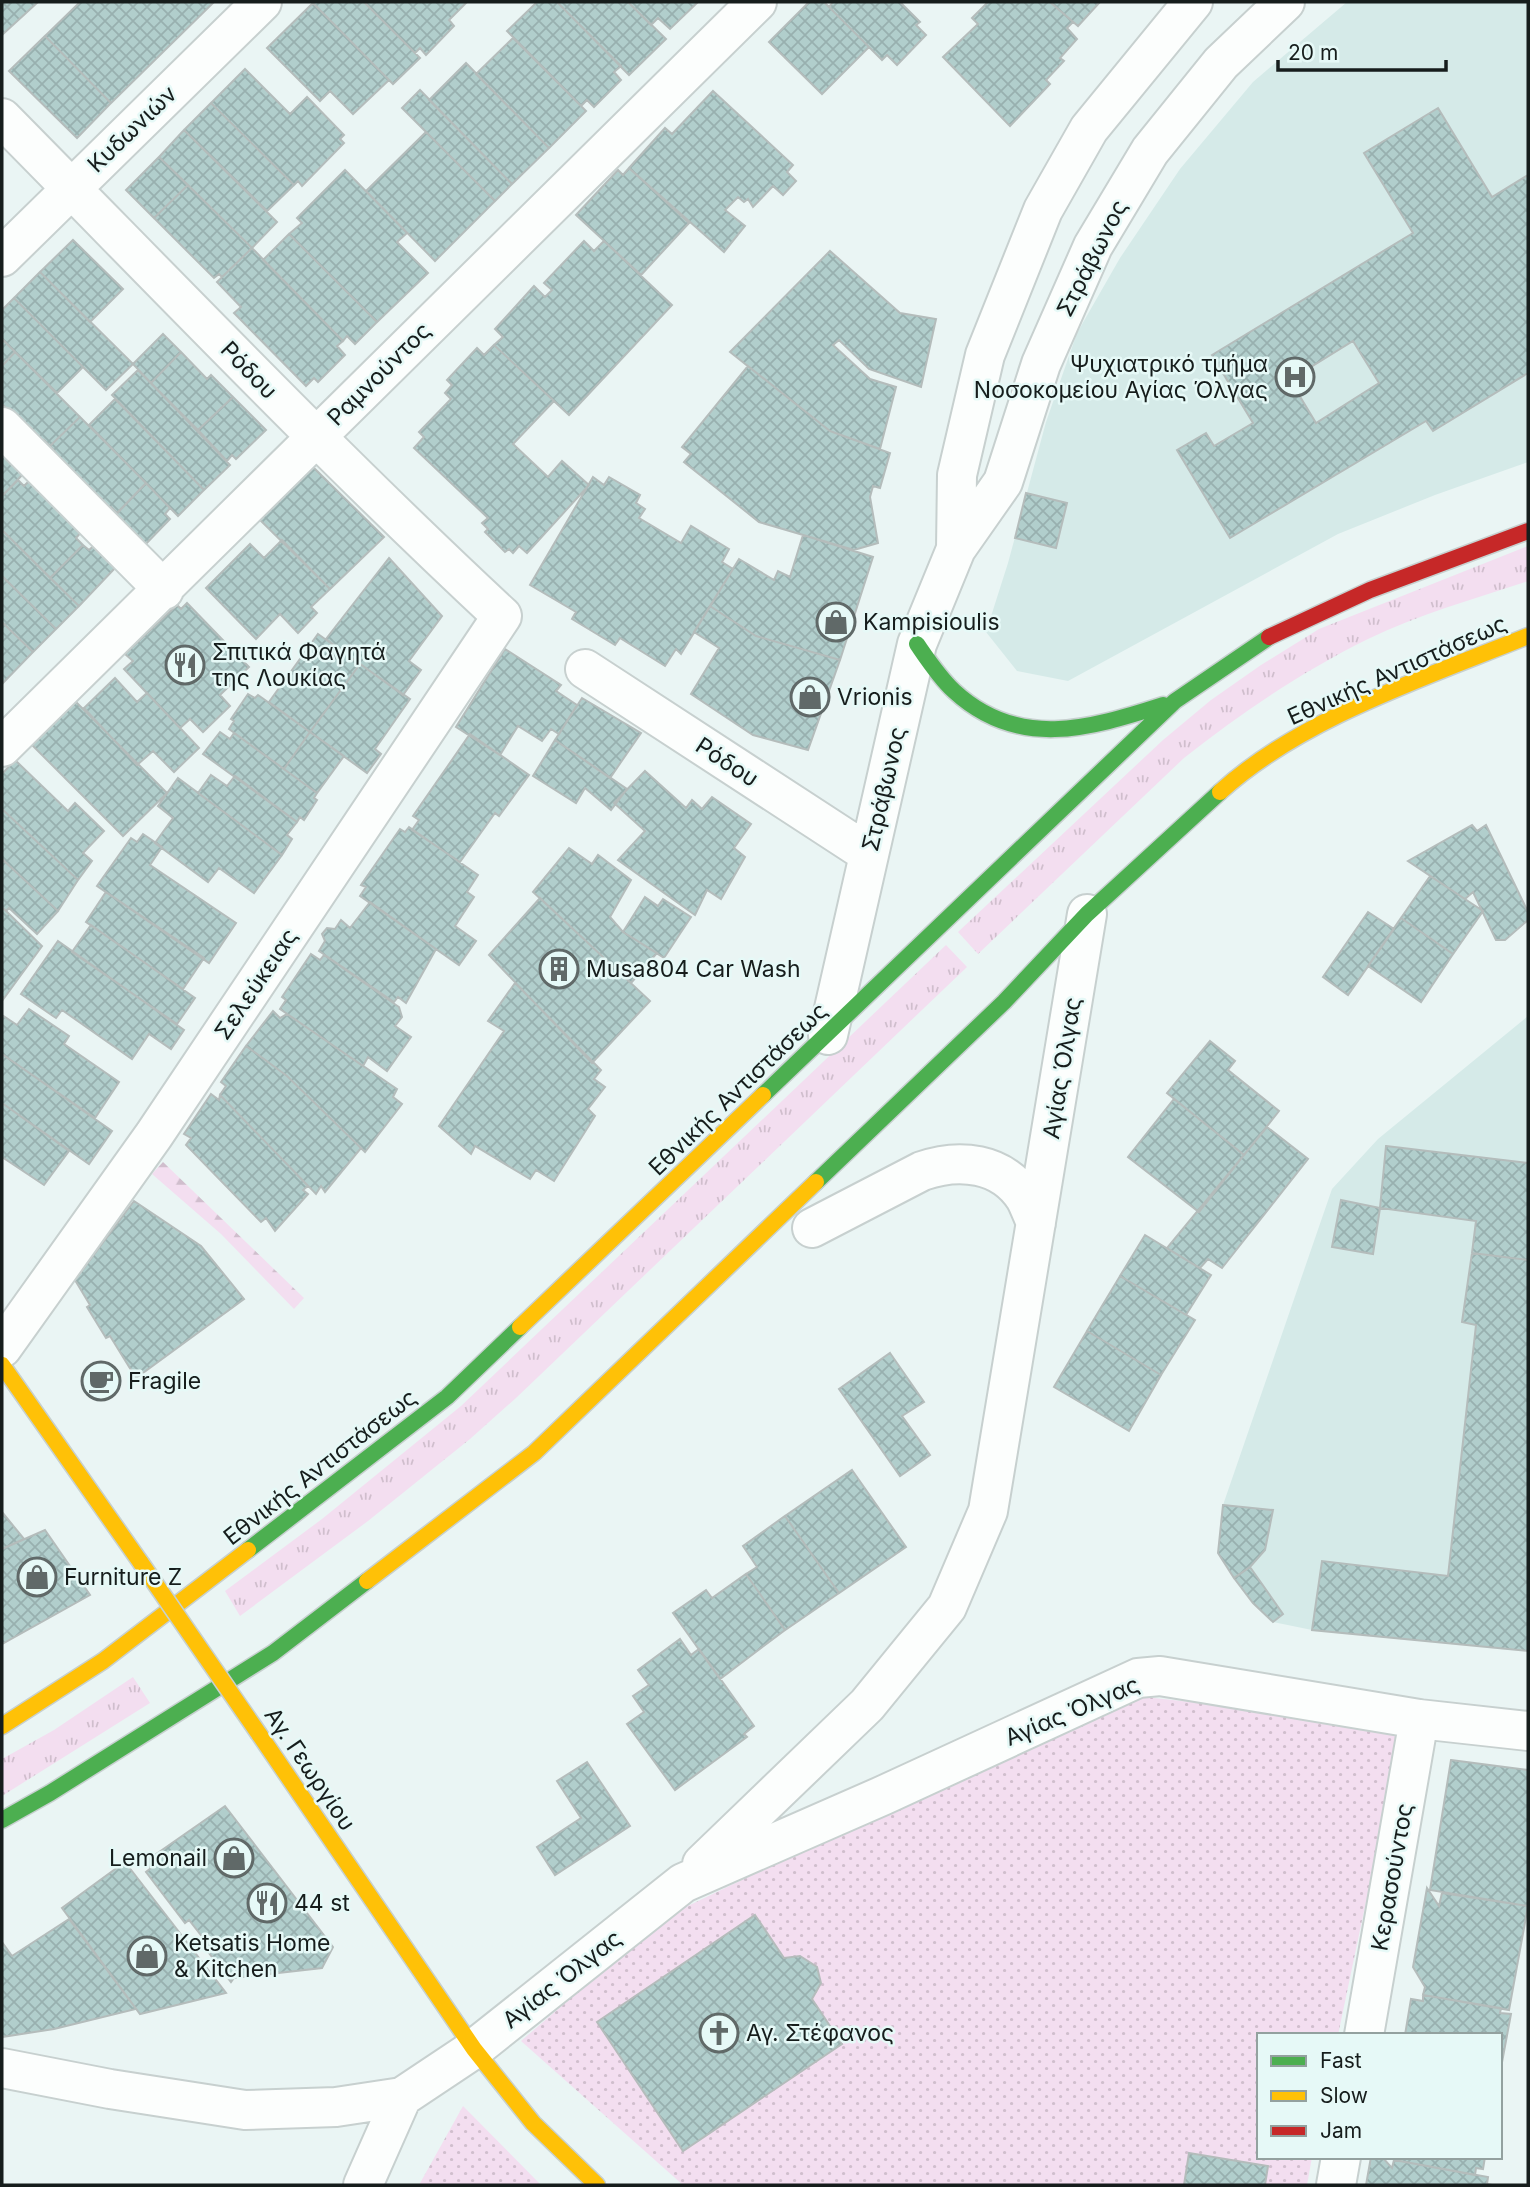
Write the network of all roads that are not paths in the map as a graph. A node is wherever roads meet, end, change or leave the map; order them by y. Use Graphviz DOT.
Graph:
graph roads {
  1 [pos="757,2"];
  2 [pos="1193,2"];
  3 [pos="1285,2"];
  4 [pos="245,7"];
  5 [pos="2,118"];
  6 [pos="72,189"];
  7 [pos="2,257"];
  8 [pos="2,427"];
  9 [pos="315,437"];
  10 [pos="1528,531"];
  11 [pos="956,549"];
  12 [pos="164,590"];
  13 [pos="502,616"];
  14 [pos="1528,636"];
  15 [pos="917,644"];
  16 [pos="585,669"];
  17 [pos="1175,701"];
  18 [pos="2,747"];
  19 [pos="869,854"];
  20 [pos="1087,914"];
  21 [pos="828,1035"];
  22 [pos="1036,1223"];
  23 [pos="812,1228"];
  24 [pos="2,1348"];
  25 [pos="2,1365"];
  26 [pos="1419,1718"];
  27 [pos="2,1726"];
  28 [pos="1528,1731"];
  29 [pos="2,1820"];
  30 [pos="683,1883"];
  31 [pos="1364,2033"];
  32 [pos="474,2049"];
  33 [pos="2,2068"];
  34 [pos="402,2097"];
  35 [pos="1341,2159"];
  36 [pos="363,2185"];
  37 [pos="597,2185"];
  38 [pos="1336,2185"];
  1 -- 9 [label="street, Ραμνούντος"];
  2 -- 11 [label="street, Στράβωνος"];
  3 -- 11 [label="street, Στράβωνος"];
  4 -- 6 [label="street, Κυδωνιών"];
  5 -- 6 [label="street, Ρόδου"];
  6 -- 7 [label="street, Κυδωνιών"];
  6 -- 9 [label="street, Ρόδου"];
  8 -- 12 [label="street"];
  9 -- 12 [label="street, Ραμνούντος"];
  9 -- 13 [label="street, Ρόδου"];
  10 -- 17 [label="main road, Εθνικής Αντιστάσεως"];
  11 -- 15 [label="street, Στράβωνος"];
  12 -- 18 [label="street, Ραμνούντος"];
  13 -- 24 [label="street, Σελεύκειας"];
  14 -- 20 [label="main road, Εθνικής Αντιστάσεως"];
  15 -- 17 [label="main road"];
  15 -- 19 [label="street, Στράβωνος"];
  16 -- 19 [label="street, Ρόδου"];
  17 -- 21 [label="main road, Εθνικής Αντιστάσεως"];
  19 -- 21 [label="street, Στράβωνος"];
  20 -- 22 [label="street, Αγίας Όλγας"];
  20 -- 29 [label="main road, Εθνικής Αντιστάσεως"];
  21 -- 27 [label="main road, Εθνικής Αντιστάσεως"];
  22 -- 23 [label="street"];
  22 -- 30 [label="street, Αγίας Όλγας"];
  25 -- 32 [label="main road, Αγ. Γεωργίου, bridge"];
  26 -- 28 [label="street, Αγίας Όλγας"];
  26 -- 30 [label="street, Αγίας Όλγας"];
  26 -- 31 [label="street, Κερασούντος"];
  30 -- 32 [label="street, Αγίας Όλγας"];
  32 -- 34 [label="street, Αγίας Όλγας"];
  32 -- 37 [label="main road, Αγ. Γεωργίου"];
  33 -- 34 [label="street"];
  34 -- 36 [label="street"];
  35 -- 38 [label="street"];
}
